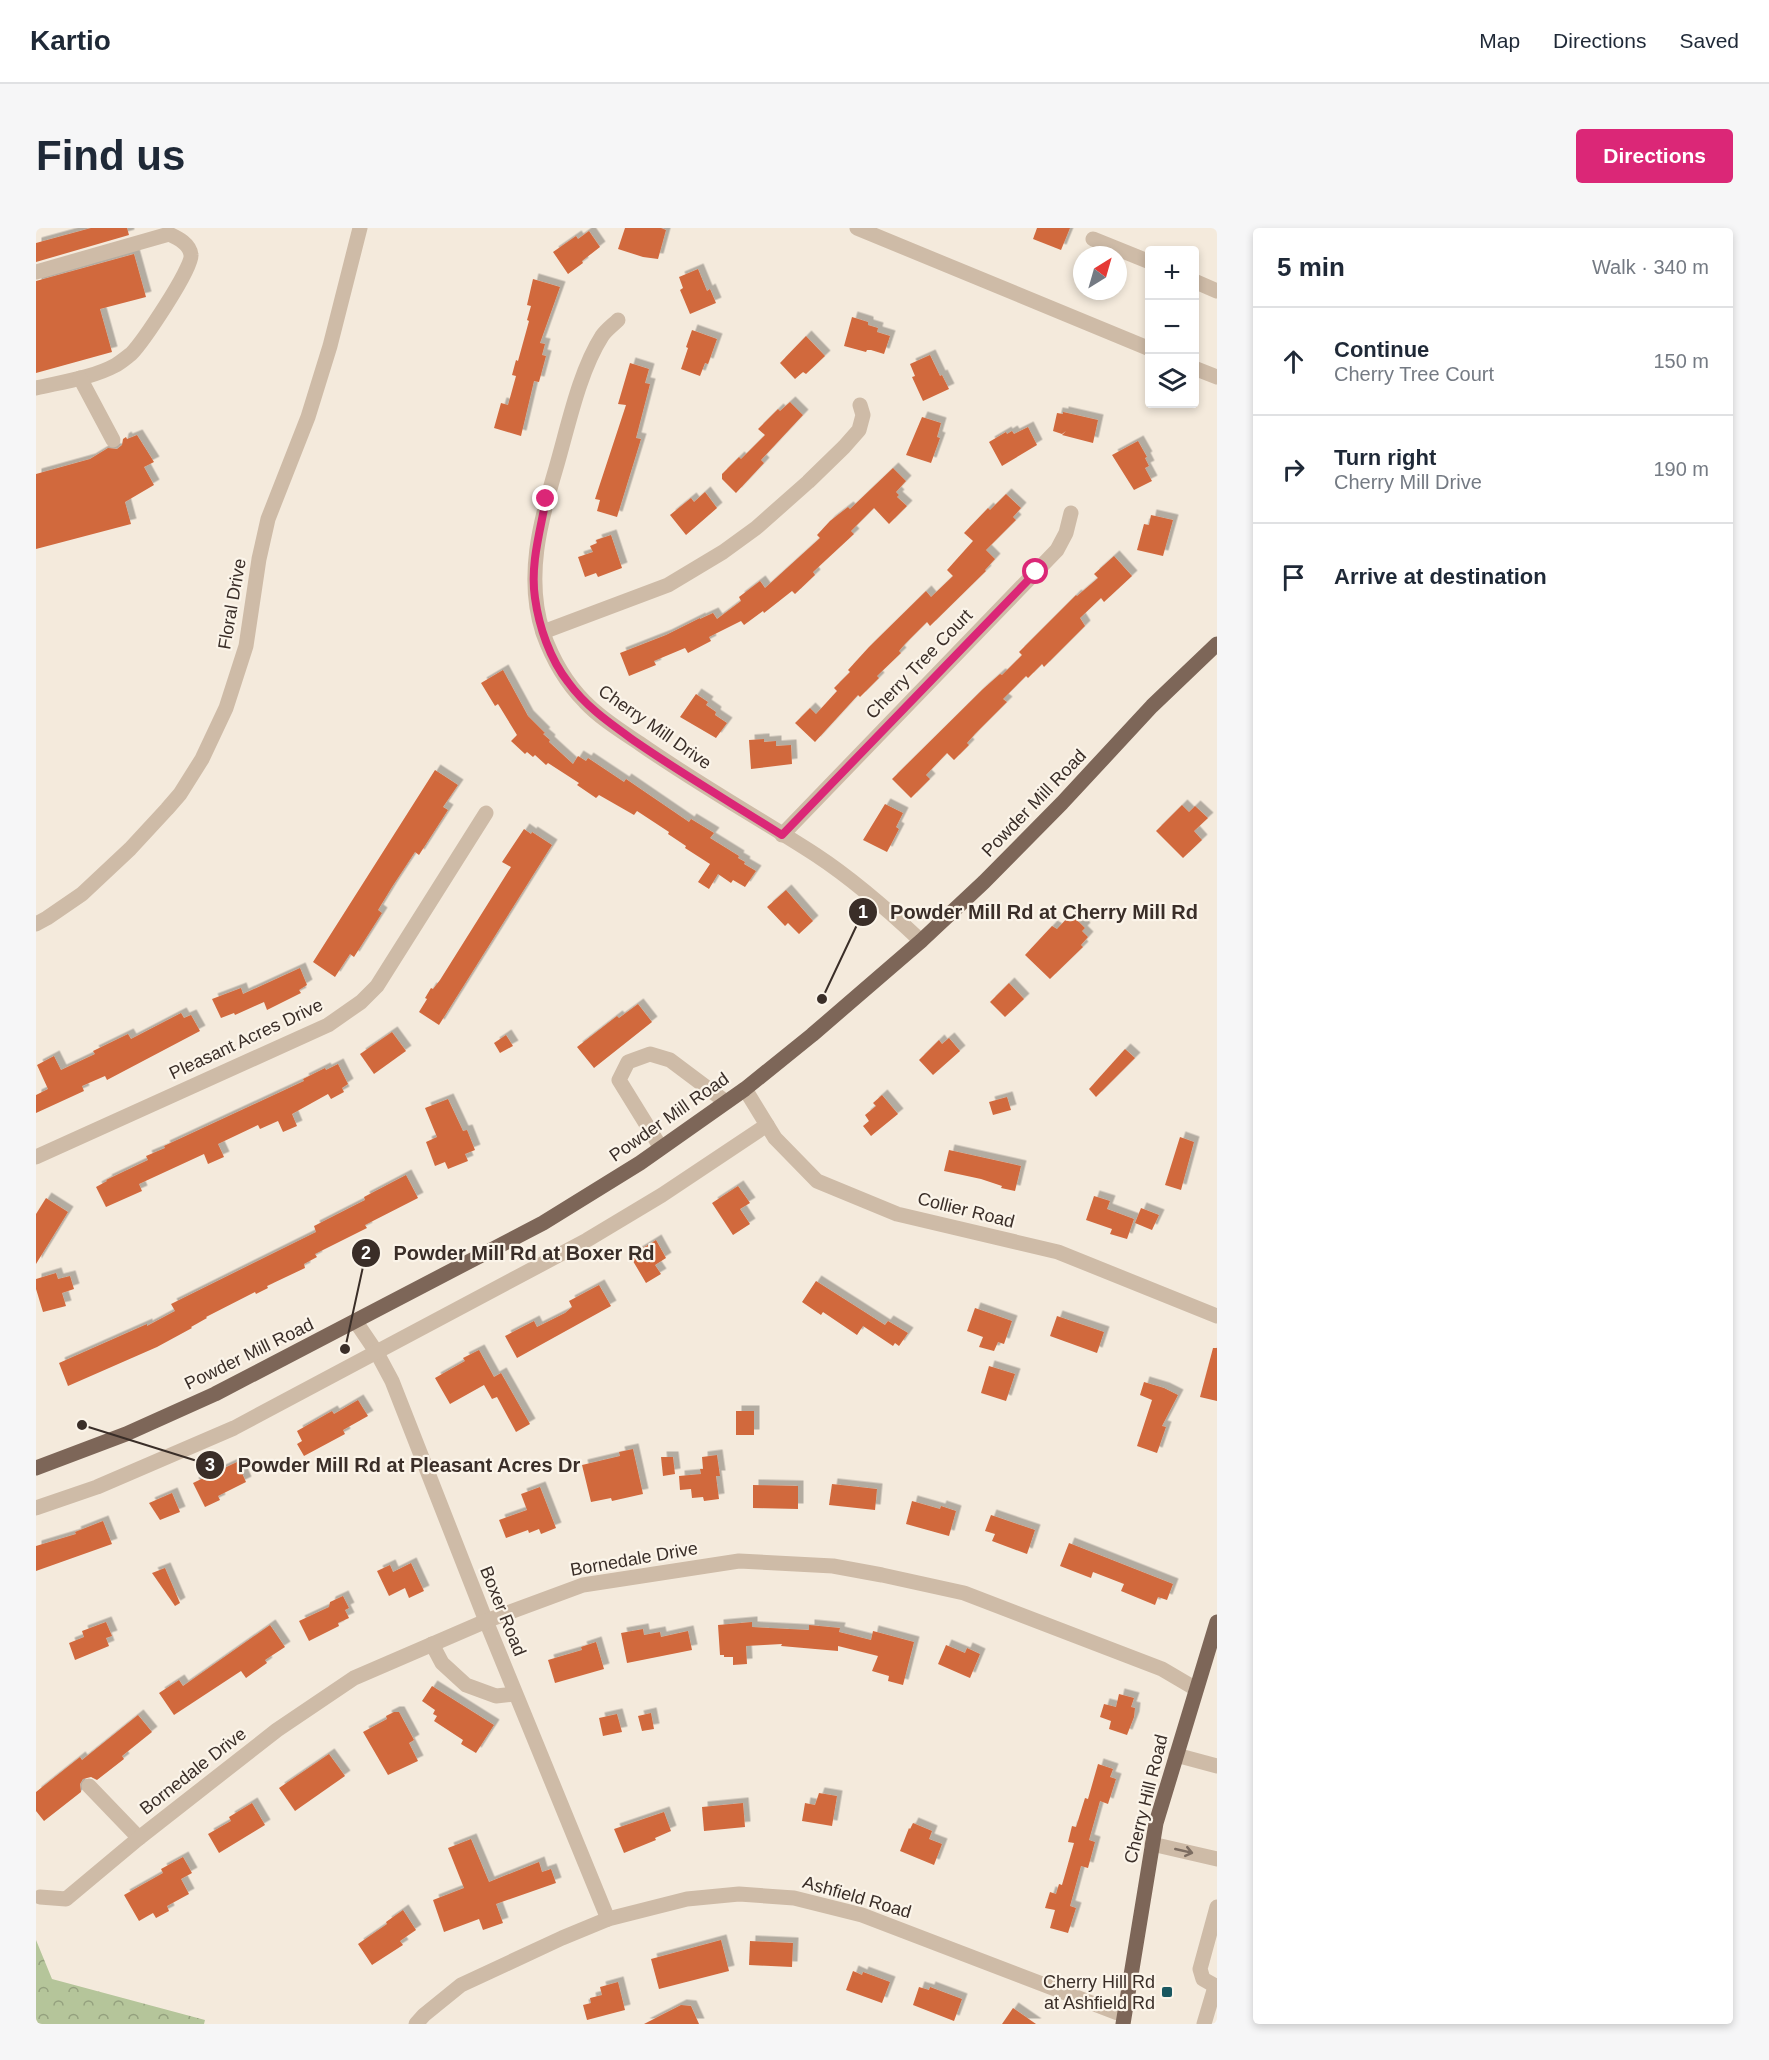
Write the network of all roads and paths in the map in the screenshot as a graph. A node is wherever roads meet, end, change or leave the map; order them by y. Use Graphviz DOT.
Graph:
graph roads {
  1 [pos="360,228"];
  2 [pos="857,228"];
  3 [pos="1093,239"];
  4 [pos="1145,260"];
  5 [pos="36,272"];
  6 [pos="1199,283"];
  7 [pos="1217,291"];
  8 [pos="618,320"];
  9 [pos="1145,347"];
  10 [pos="1199,370"];
  11 [pos="1217,377"];
  12 [pos="80,378"];
  13 [pos="36,388"];
  14 [pos="860,405"];
  15 [pos="113,440"];
  16 [pos="1071,513"];
  17 [pos="543,632"];
  18 [pos="1217,644"];
  19 [pos="486,813"];
  20 [pos="782,835"];
  21 [pos="36,924"];
  22 [pos="921,941"];
  23 [pos="745,1089"];
  24 [pos="726,1102"];
  25 [pos="767,1125"];
  26 [pos="661,1148"];
  27 [pos="36,1157"];
  28 [pos="1217,1316"];
  29 [pos="356,1322"];
  30 [pos="377,1353"];
  31 [pos="36,1468"];
  32 [pos="36,1508"];
  33 [pos="486,1621"];
  34 [pos="1217,1622"];
  35 [pos="432,1644"];
  36 [pos="1196,1689"];
  37 [pos="516,1694"];
  38 [pos="1176,1755"];
  39 [pos="1217,1766"];
  40 [pos="89,1786"];
  41 [pos="139,1838"];
  42 [pos="1152,1844"];
  43 [pos="1217,1859"];
  44 [pos="40,1897"];
  45 [pos="1217,1907"];
  46 [pos="608,1919"];
  47 [pos="1216,1987"];
  48 [pos="1123,2020"];
  49 [pos="416,2024"];
  50 [pos="1204,2024"];
  1 -- 21 [label="street, Floral Drive"];
  2 -- 9 [label="street"];
  3 -- 4 [label="street"];
  5 -- 12 [label="street"];
  6 -- 7 [label="street"];
  8 -- 17 [label="street, Cherry Mill Drive"];
  10 -- 11 [label="street"];
  12 -- 13 [label="street"];
  12 -- 15 [label="street"];
  14 -- 17 [label="street"];
  16 -- 20 [label="street, Cherry Tree Court"];
  17 -- 20 [label="street, Cherry Mill Drive"];
  18 -- 22 [label="main road, Powder Mill Road"];
  19 -- 27 [label="street, Pleasant Acres Drive"];
  20 -- 22 [label="street, Cherry Mill Drive"];
  22 -- 23 [label="main road, Powder Mill Road"];
  23 -- 24 [label="main road, Powder Mill Road"];
  23 -- 25 [label="street, Collier Road"];
  24 -- 26 [label="main road, Powder Mill Road"];
  24 -- 26 [label="street"];
  25 -- 28 [label="street, Collier Road"];
  25 -- 30 [label="street"];
  26 -- 29 [label="main road, Powder Mill Road"];
  29 -- 30 [label="street, Boxer Road"];
  29 -- 31 [label="main road, Powder Mill Road"];
  30 -- 32 [label="street"];
  30 -- 33 [label="street, Boxer Road"];
  33 -- 35 [label="street, Bornedale Drive"];
  33 -- 36 [label="street, Bornedale Drive"];
  33 -- 37 [label="street, Boxer Road"];
  34 -- 36 [label="main road, Cherry Hill Road"];
  35 -- 37 [label="street"];
  35 -- 41 [label="street, Bornedale Drive"];
  36 -- 38 [label="main road, Cherry Hill Road"];
  37 -- 46 [label="street, Boxer Road"];
  38 -- 39 [label="street"];
  38 -- 42 [label="main road, Cherry Hill Road"];
  40 -- 41 [label="street"];
  41 -- 44 [label="street, Bornedale Drive"];
  42 -- 43 [label="street, one-way"];
  42 -- 48 [label="main road, Cherry Hill Road"];
  45 -- 47 [label="street"];
  46 -- 48 [label="street, Ashfield Road"];
  46 -- 49 [label="street, Ashfield Road"];
  47 -- 50 [label="street"];
}
